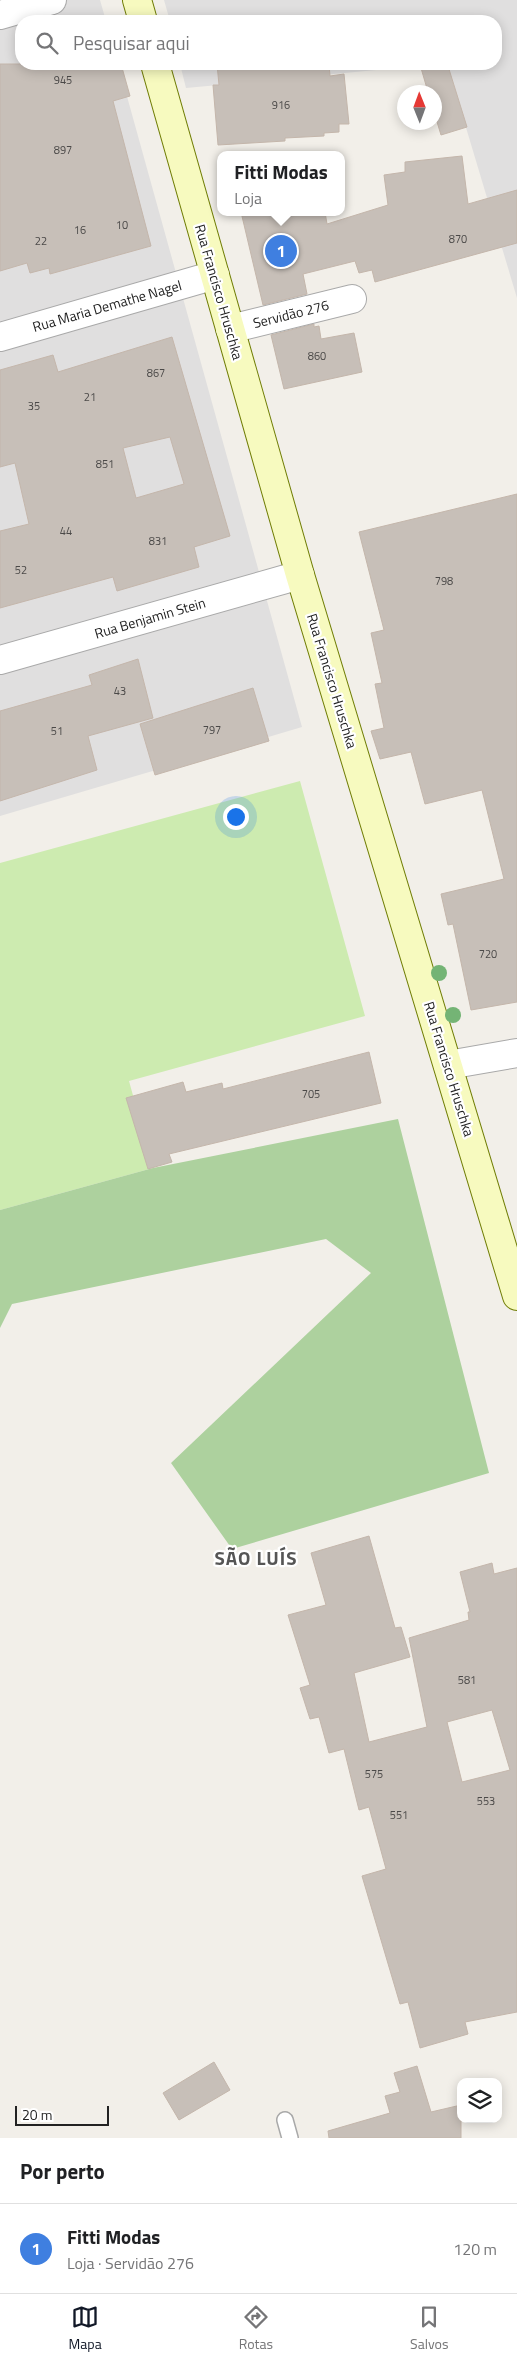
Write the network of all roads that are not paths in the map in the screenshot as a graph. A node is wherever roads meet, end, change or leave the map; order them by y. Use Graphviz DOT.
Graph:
graph roads {
  1 [pos="52,0"];
  2 [pos="137,0"];
  3 [pos="0,15"];
  4 [pos="141,15"];
  5 [pos="157,70"];
  6 [pos="215,275"];
  7 [pos="352,298"];
  8 [pos="230,329"];
  9 [pos="0,337"];
  10 [pos="300,575"];
  11 [pos="0,660"];
  12 [pos="517,1053"];
  13 [pos="448,1065"];
  14 [pos="517,1296"];
  15 [pos="285,2120"];
  16 [pos="290,2138"];
  1 -- 3 [label="street"];
  2 -- 4 [label="main road"];
  5 -- 6 [label="main road, Rua Francisco Hruschka"];
  6 -- 8 [label="main road, Rua Francisco Hruschka"];
  6 -- 9 [label="street, Rua Maria Demathe Nagel"];
  7 -- 8 [label="street, Servidão 276"];
  8 -- 10 [label="main road, Rua Francisco Hruschka"];
  10 -- 11 [label="street, Rua Benjamin Stein"];
  10 -- 13 [label="main road, Rua Francisco Hruschka"];
  12 -- 13 [label="street"];
  13 -- 14 [label="main road, Rua Francisco Hruschka"];
  15 -- 16 [label="lane"];
}
